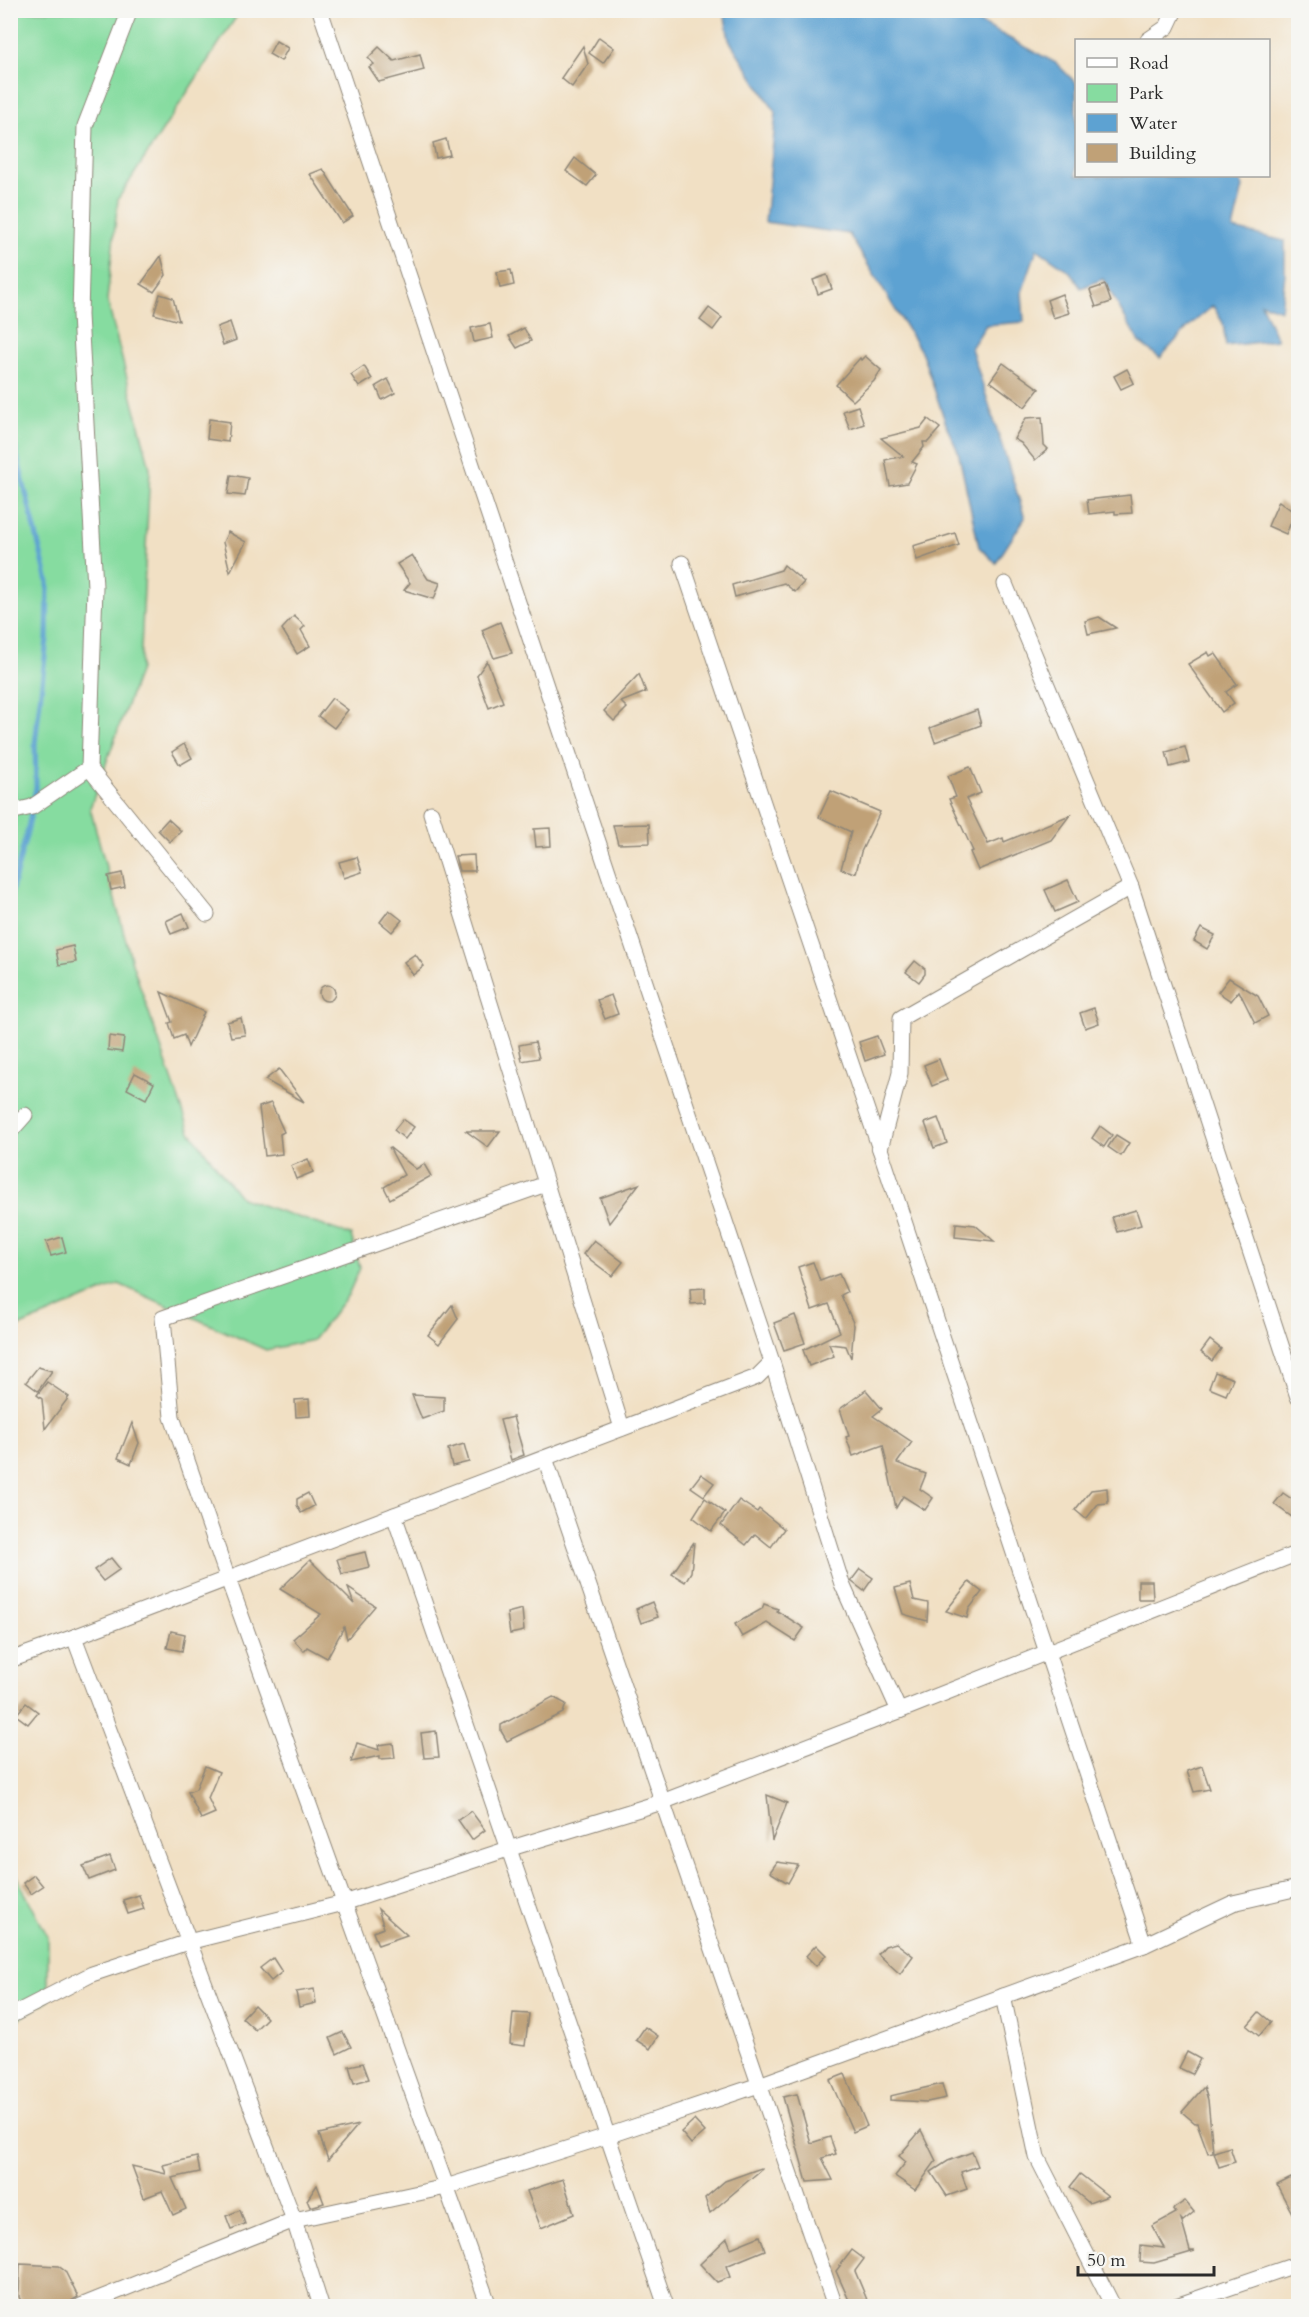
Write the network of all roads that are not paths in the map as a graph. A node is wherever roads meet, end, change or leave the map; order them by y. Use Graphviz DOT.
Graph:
graph roads {
  1 [pos="130,10"];
  2 [pos="320,10"];
  3 [pos="1175,10"];
  4 [pos="1149,39"];
  5 [pos="682,563"];
  6 [pos="1005,584"];
  7 [pos="89,768"];
  8 [pos="10,812"];
  9 [pos="431,813"];
  10 [pos="1131,887"];
  11 [pos="207,914"];
  12 [pos="25,1114"];
  13 [pos="10,1132"];
  14 [pos="880,1149"];
  15 [pos="546,1184"];
  16 [pos="772,1362"];
  17 [pos="1299,1398"];
  18 [pos="622,1428"];
  19 [pos="545,1458"];
  20 [pos="394,1515"];
  21 [pos="1299,1553"];
  22 [pos="228,1579"];
  23 [pos="75,1637"];
  24 [pos="1048,1652"];
  25 [pos="10,1660"];
  26 [pos="899,1711"];
  27 [pos="662,1802"];
  28 [pos="508,1849"];
  29 [pos="1299,1888"];
  30 [pos="344,1903"];
  31 [pos="188,1942"];
  32 [pos="1144,1945"];
  33 [pos="1003,1996"];
  34 [pos="10,2016"];
  35 [pos="759,2085"];
  36 [pos="607,2136"];
  37 [pos="446,2187"];
  38 [pos="294,2220"];
  39 [pos="1299,2264"];
  40 [pos="81,2307"];
  41 [pos="321,2307"];
  42 [pos="489,2307"];
  43 [pos="666,2307"];
  44 [pos="834,2307"];
  45 [pos="1113,2307"];
  46 [pos="1176,2307"];
  1 -- 7 [label="street"];
  2 -- 16 [label="street"];
  3 -- 4 [label="street"];
  5 -- 14 [label="street"];
  6 -- 10 [label="street"];
  7 -- 8 [label="street"];
  7 -- 11 [label="street"];
  9 -- 15 [label="street"];
  10 -- 14 [label="street"];
  10 -- 17 [label="street"];
  12 -- 13 [label="street"];
  14 -- 24 [label="street"];
  15 -- 18 [label="street"];
  15 -- 22 [label="street"];
  16 -- 18 [label="street"];
  16 -- 26 [label="street"];
  18 -- 19 [label="street"];
  19 -- 20 [label="street"];
  19 -- 27 [label="street"];
  20 -- 22 [label="street"];
  20 -- 28 [label="street"];
  21 -- 24 [label="street"];
  22 -- 23 [label="street"];
  22 -- 30 [label="street"];
  23 -- 25 [label="street"];
  23 -- 31 [label="street"];
  24 -- 26 [label="street"];
  24 -- 32 [label="street"];
  26 -- 27 [label="street"];
  27 -- 28 [label="street"];
  27 -- 35 [label="street"];
  28 -- 30 [label="street"];
  28 -- 36 [label="street"];
  29 -- 32 [label="street"];
  30 -- 31 [label="street"];
  30 -- 37 [label="street"];
  31 -- 34 [label="street"];
  31 -- 38 [label="street"];
  32 -- 33 [label="street"];
  33 -- 35 [label="street"];
  33 -- 45 [label="street"];
  35 -- 36 [label="street"];
  35 -- 44 [label="street"];
  36 -- 37 [label="street"];
  36 -- 43 [label="street"];
  37 -- 38 [label="street"];
  37 -- 42 [label="street"];
  38 -- 40 [label="street"];
  38 -- 41 [label="street"];
  39 -- 46 [label="street"];
}
